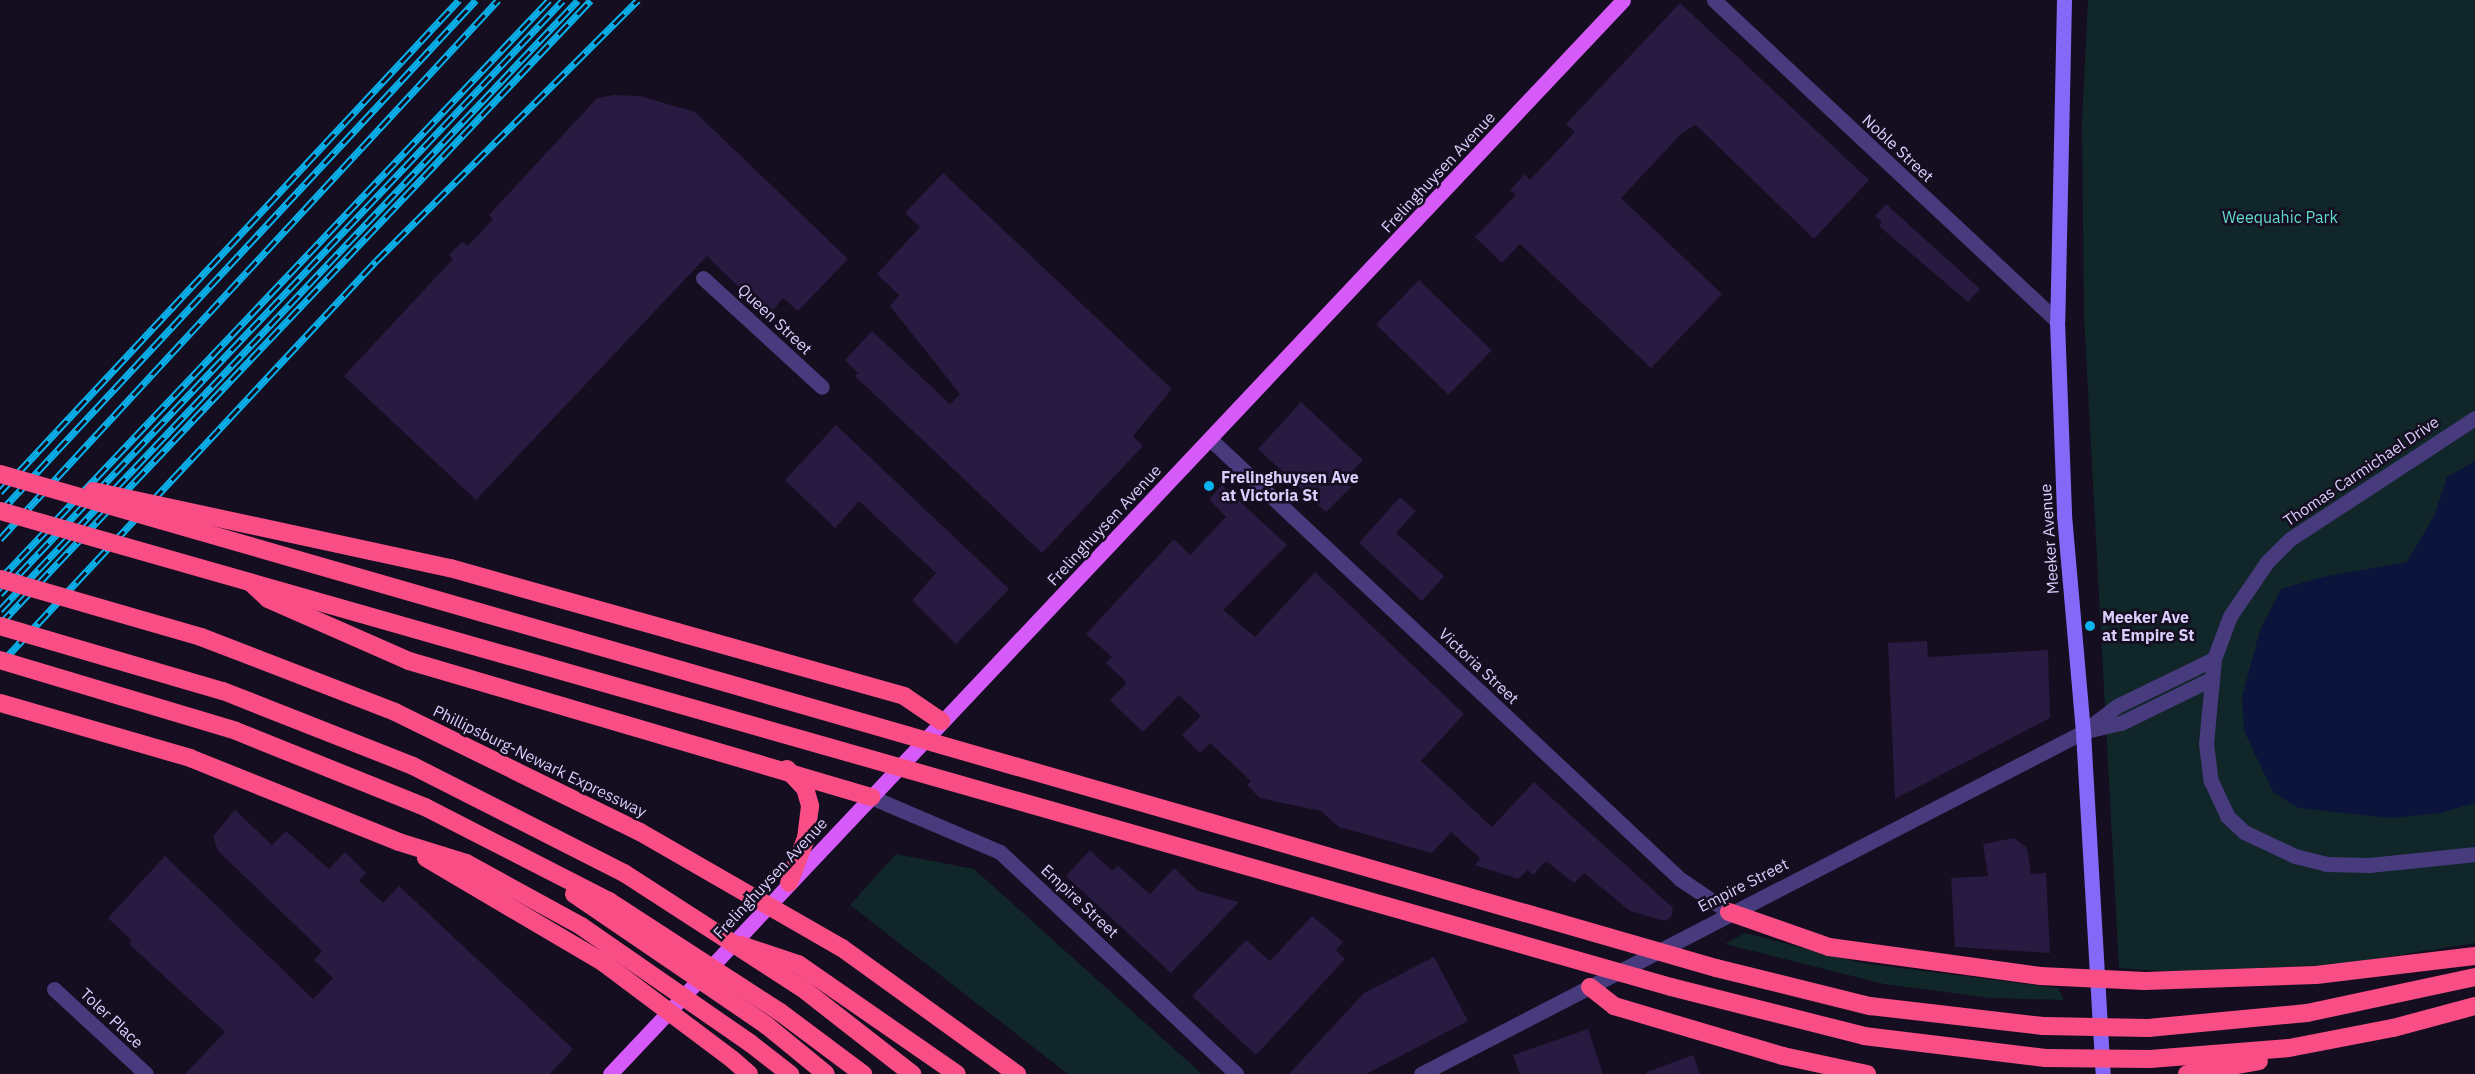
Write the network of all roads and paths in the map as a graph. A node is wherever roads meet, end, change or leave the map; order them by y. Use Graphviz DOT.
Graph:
graph roads {
  1 [pos="1623,0"];
  2 [pos="1714,0"];
  3 [pos="2064,0"];
  4 [pos="703,278"];
  5 [pos="2057,321"];
  6 [pos="822,387"];
  7 [pos="2475,417"];
  8 [pos="1210,439"];
  9 [pos="0,472"];
  10 [pos="0,512"];
  11 [pos="0,579"];
  12 [pos="250,583"];
  13 [pos="0,626"];
  14 [pos="2214,659"];
  15 [pos="0,660"];
  16 [pos="2209,681"];
  17 [pos="0,702"];
  18 [pos="942,721"];
  19 [pos="2083,732"];
  20 [pos="786,768"];
  21 [pos="871,797"];
  22 [pos="488,837"];
  23 [pos="399,842"];
  24 [pos="2475,854"];
  25 [pos="789,883"];
  26 [pos="1729,912"];
  27 [pos="2475,956"];
  28 [pos="2475,977"];
  29 [pos="808,982"];
  30 [pos="1590,987"];
  31 [pos="54,989"];
  32 [pos="2475,1006"];
  33 [pos="2360,1035"];
  34 [pos="1015,1073"];
  35 [pos="146,1074"];
  36 [pos="610,1074"];
  37 [pos="749,1074"];
  38 [pos="790,1074"];
  39 [pos="826,1074"];
  40 [pos="863,1074"];
  41 [pos="912,1074"];
  42 [pos="957,1074"];
  43 [pos="1236,1074"];
  44 [pos="1421,1074"];
  45 [pos="1867,1074"];
  46 [pos="2103,1074"];
  47 [pos="2187,1074"];
  1 -- 8 [label="main road, Frelinghuysen Avenue"];
  2 -- 5 [label="street, Noble Street"];
  3 -- 5 [label="main road, Meeker Avenue"];
  4 -- 6 [label="street, Queen Street"];
  5 -- 19 [label="main road, Meeker Avenue"];
  7 -- 14 [label="street, Thomas Carmichael Drive"];
  8 -- 18 [label="main road, Frelinghuysen Avenue"];
  8 -- 26 [label="street, Victoria Street"];
  9 -- 18 [label="highway, bridge"];
  9 -- 28 [label="highway, bridge"];
  10 -- 12 [label="highway, bridge"];
  11 -- 34 [label="highway, Phillipsburg-Newark Expressway, bridge"];
  12 -- 20 [label="highway"];
  12 -- 33 [label="highway, bridge"];
  13 -- 29 [label="highway, bridge"];
  14 -- 16 [label="street, Thomas Carmichael Drive"];
  14 -- 19 [label="street"];
  15 -- 22 [label="highway, bridge"];
  16 -- 19 [label="street"];
  16 -- 24 [label="street, Thomas Carmichael Drive"];
  17 -- 23 [label="highway"];
  18 -- 21 [label="main road, Frelinghuysen Avenue"];
  19 -- 26 [label="street, Empire Street"];
  19 -- 46 [label="main road, Meeker Avenue"];
  20 -- 21 [label="highway"];
  20 -- 25 [label="highway"];
  21 -- 25 [label="main road, Frelinghuysen Avenue"];
  21 -- 43 [label="street, Empire Street"];
  22 -- 39 [label="highway, bridge"];
  22 -- 40 [label="highway, bridge"];
  23 -- 37 [label="highway, bridge"];
  23 -- 38 [label="highway, bridge"];
  25 -- 36 [label="main road, Frelinghuysen Avenue"];
  26 -- 27 [label="highway, bridge"];
  26 -- 30 [label="street, Empire Street"];
  29 -- 41 [label="highway"];
  29 -- 42 [label="highway"];
  30 -- 44 [label="street, Empire Street"];
  30 -- 45 [label="highway"];
  31 -- 35 [label="street, Toler Place"];
  32 -- 33 [label="highway"];
  33 -- 47 [label="highway"];
}
